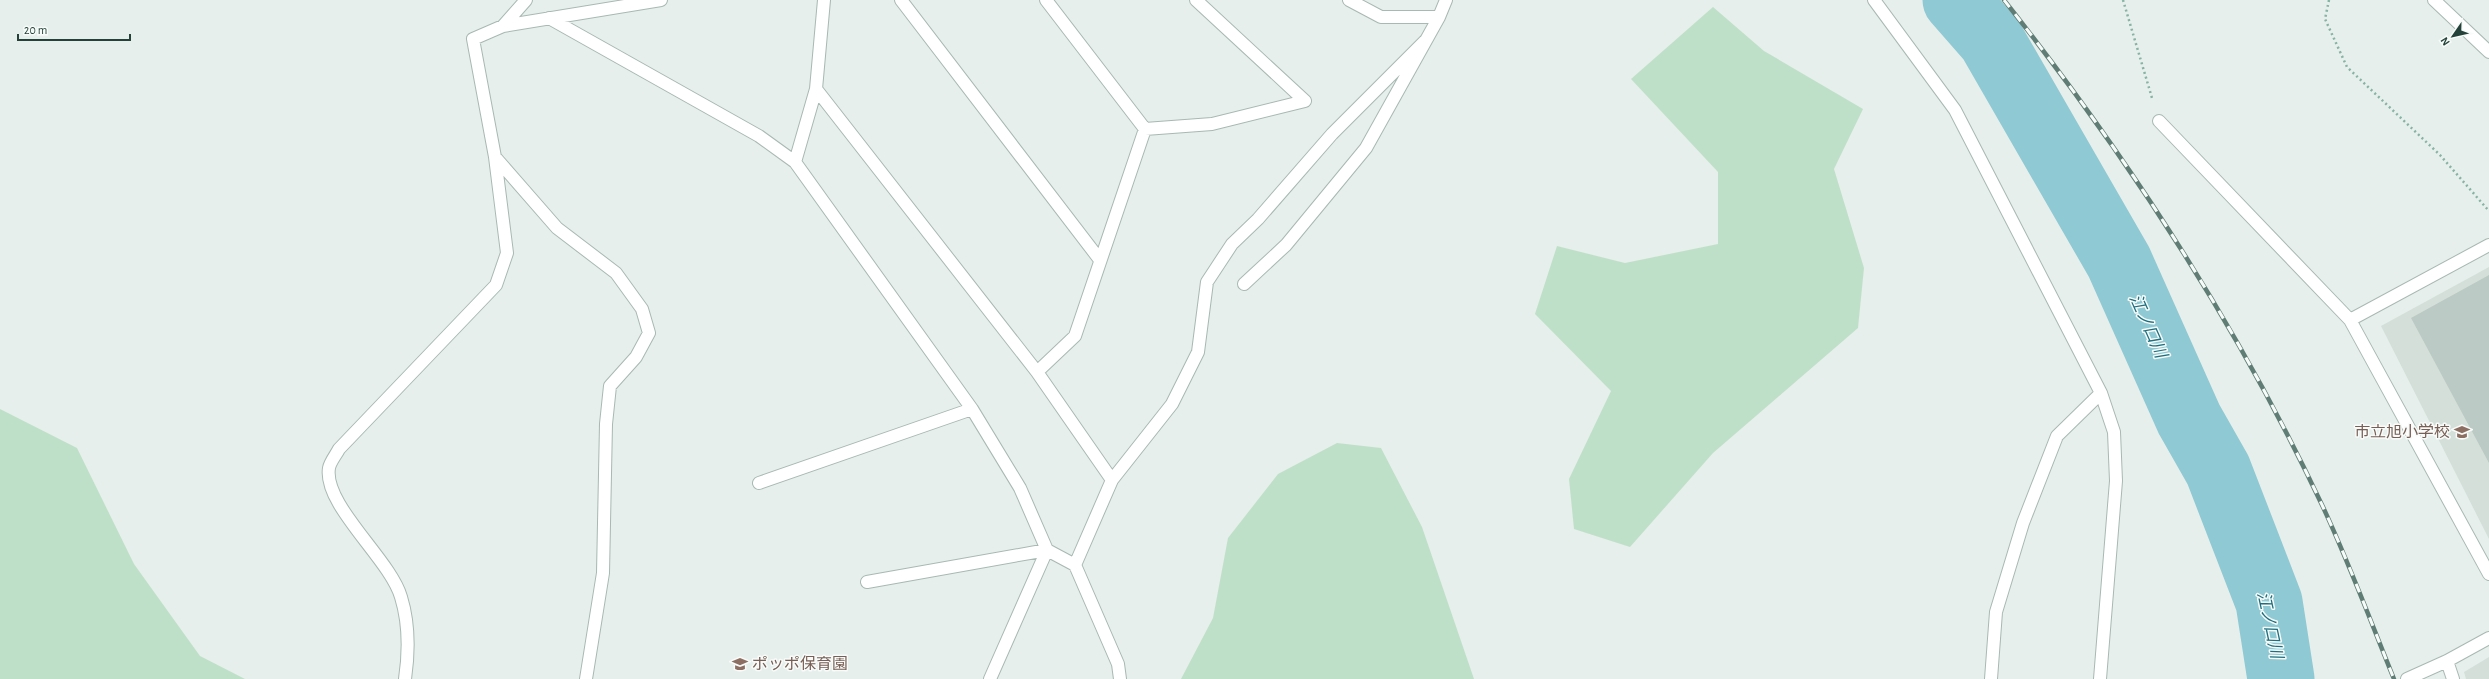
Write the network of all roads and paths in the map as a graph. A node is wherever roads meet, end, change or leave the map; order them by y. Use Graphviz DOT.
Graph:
graph roads {
  1 [pos="526,0"];
  2 [pos="661,0"];
  3 [pos="824,0"];
  4 [pos="901,0"];
  5 [pos="1046,0"];
  6 [pos="1196,0"];
  7 [pos="1349,0"];
  8 [pos="1446,0"];
  9 [pos="1874,0"];
  10 [pos="2123,0"];
  11 [pos="2329,0"];
  12 [pos="2434,0"];
  13 [pos="1439,17"];
  14 [pos="549,18"];
  15 [pos="503,26"];
  16 [pos="1426,40"];
  17 [pos="2489,52"];
  18 [pos="816,89"];
  19 [pos="2159,121"];
  20 [pos="1145,129"];
  21 [pos="495,157"];
  22 [pos="795,162"];
  23 [pos="2489,211"];
  24 [pos="2489,245"];
  25 [pos="1100,260"];
  26 [pos="1244,284"];
  27 [pos="2350,320"];
  28 [pos="1037,372"];
  29 [pos="2101,393"];
  30 [pos="972,409"];
  31 [pos="1112,480"];
  32 [pos="759,483"];
  33 [pos="1047,550"];
  34 [pos="1076,564"];
  35 [pos="2489,574"];
  36 [pos="867,582"];
  37 [pos="2489,638"];
  38 [pos="2447,661"];
  39 [pos="405,679"];
  40 [pos="586,679"];
  41 [pos="990,679"];
  42 [pos="1120,679"];
  43 [pos="1991,679"];
  44 [pos="2100,679"];
  45 [pos="2407,679"];
  46 [pos="2453,679"];
  1 -- 15 [label="street"];
  2 -- 14 [label="street"];
  3 -- 18 [label="street"];
  4 -- 25 [label="street"];
  5 -- 20 [label="street"];
  6 -- 20 [label="street"];
  7 -- 13 [label="street"];
  8 -- 13 [label="street"];
  9 -- 29 [label="street"];
  10 -- 19 [label="path"];
  11 -- 23 [label="path"];
  12 -- 17 [label="street"];
  13 -- 16 [label="street"];
  14 -- 15 [label="street"];
  14 -- 22 [label="street"];
  15 -- 21 [label="street"];
  16 -- 26 [label="street"];
  16 -- 31 [label="street"];
  18 -- 22 [label="street"];
  18 -- 28 [label="street"];
  19 -- 27 [label="street"];
  20 -- 25 [label="street"];
  21 -- 39 [label="street"];
  21 -- 40 [label="street"];
  22 -- 30 [label="street"];
  24 -- 27 [label="street"];
  25 -- 28 [label="street"];
  27 -- 35 [label="street"];
  28 -- 31 [label="street"];
  29 -- 43 [label="street"];
  29 -- 44 [label="street"];
  30 -- 32 [label="street"];
  30 -- 33 [label="street"];
  31 -- 34 [label="street"];
  33 -- 34 [label="street"];
  33 -- 36 [label="street"];
  33 -- 41 [label="street"];
  34 -- 42 [label="street"];
  37 -- 38 [label="street"];
  38 -- 45 [label="street"];
  38 -- 46 [label="street"];
}
